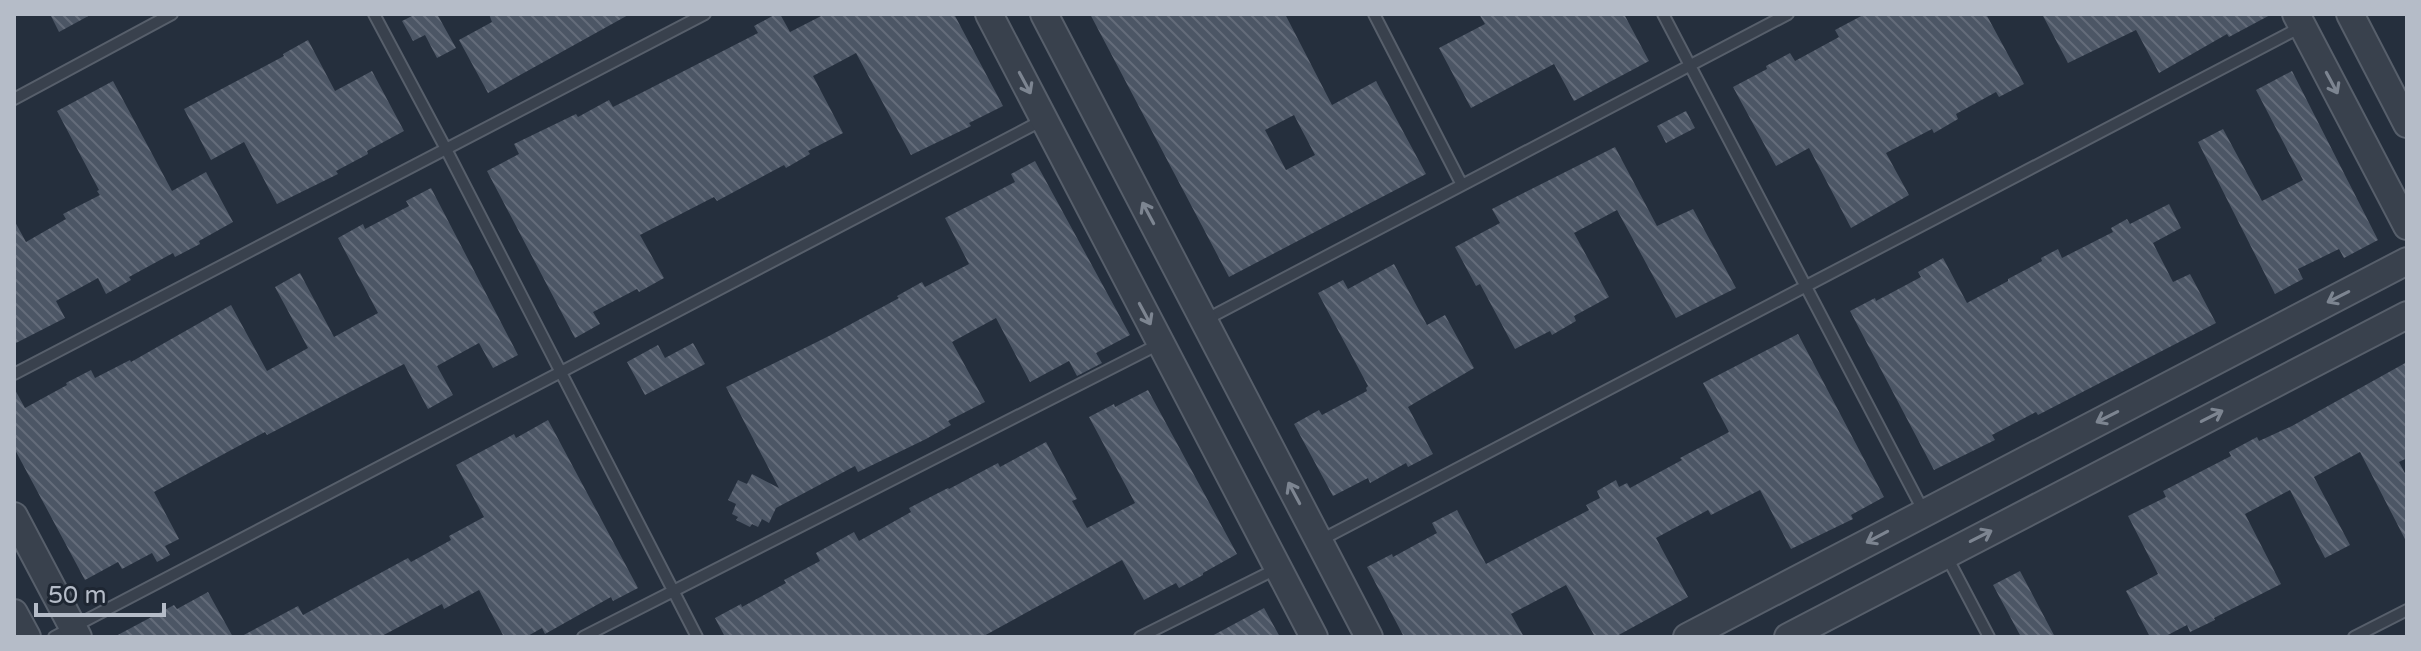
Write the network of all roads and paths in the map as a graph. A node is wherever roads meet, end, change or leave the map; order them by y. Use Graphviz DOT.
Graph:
graph roads {
  1 [pos="172,14"];
  2 [pos="374,14"];
  3 [pos="705,14"];
  4 [pos="989,14"];
  5 [pos="1044,14"];
  6 [pos="1374,14"];
  7 [pos="1663,14"];
  8 [pos="1788,14"];
  9 [pos="2350,14"];
  10 [pos="2299,20"];
  11 [pos="1689,65"];
  12 [pos="14,99"];
  13 [pos="1044,119"];
  14 [pos="2407,124"];
  15 [pos="446,149"];
  16 [pos="1462,185"];
  17 [pos="2407,226"];
  18 [pos="2407,261"];
  19 [pos="1805,286"];
  20 [pos="2407,315"];
  21 [pos="1204,321"];
  22 [pos="1161,343"];
  23 [pos="561,372"];
  24 [pos="14,374"];
  25 [pos="1924,513"];
  26 [pos="14,516"];
  27 [pos="1319,541"];
  28 [pos="1946,555"];
  29 [pos="1278,567"];
  30 [pos="672,590"];
  31 [pos="2407,610"];
  32 [pos="14,613"];
  33 [pos="68,634"];
  34 [pos="27,637"];
  35 [pos="583,637"];
  36 [pos="697,637"];
  37 [pos="1140,637"];
  38 [pos="1314,637"];
  39 [pos="1369,637"];
  40 [pos="1687,637"];
  41 [pos="1788,637"];
  42 [pos="1989,637"];
  43 [pos="2354,637"];
  1 -- 12 [label="lane"];
  2 -- 15 [label="lane"];
  3 -- 15 [label="lane"];
  4 -- 13 [label="street, one-way"];
  21 -- 5 [label="street, one-way"];
  6 -- 16 [label="lane"];
  7 -- 11 [label="lane"];
  8 -- 11 [label="lane"];
  9 -- 14 [label="street"];
  10 -- 17 [label="street, one-way"];
  10 -- 19 [label="lane"];
  11 -- 16 [label="lane"];
  11 -- 19 [label="lane"];
  13 -- 22 [label="street, one-way"];
  13 -- 23 [label="lane"];
  15 -- 23 [label="lane"];
  15 -- 24 [label="lane"];
  16 -- 21 [label="lane"];
  18 -- 25 [label="street, one-way"];
  19 -- 25 [label="lane"];
  19 -- 27 [label="lane"];
  28 -- 20 [label="street, one-way"];
  27 -- 21 [label="street, one-way"];
  22 -- 29 [label="street"];
  22 -- 30 [label="lane"];
  23 -- 30 [label="lane"];
  23 -- 33 [label="lane"];
  25 -- 40 [label="street, one-way"];
  26 -- 33 [label="street"];
  27 -- 39 [label="street"];
  28 -- 41 [label="street"];
  28 -- 42 [label="lane"];
  29 -- 37 [label="lane"];
  29 -- 38 [label="street"];
  30 -- 35 [label="lane"];
  30 -- 36 [label="lane"];
  31 -- 43 [label="lane"];
  32 -- 34 [label="street"];
}
